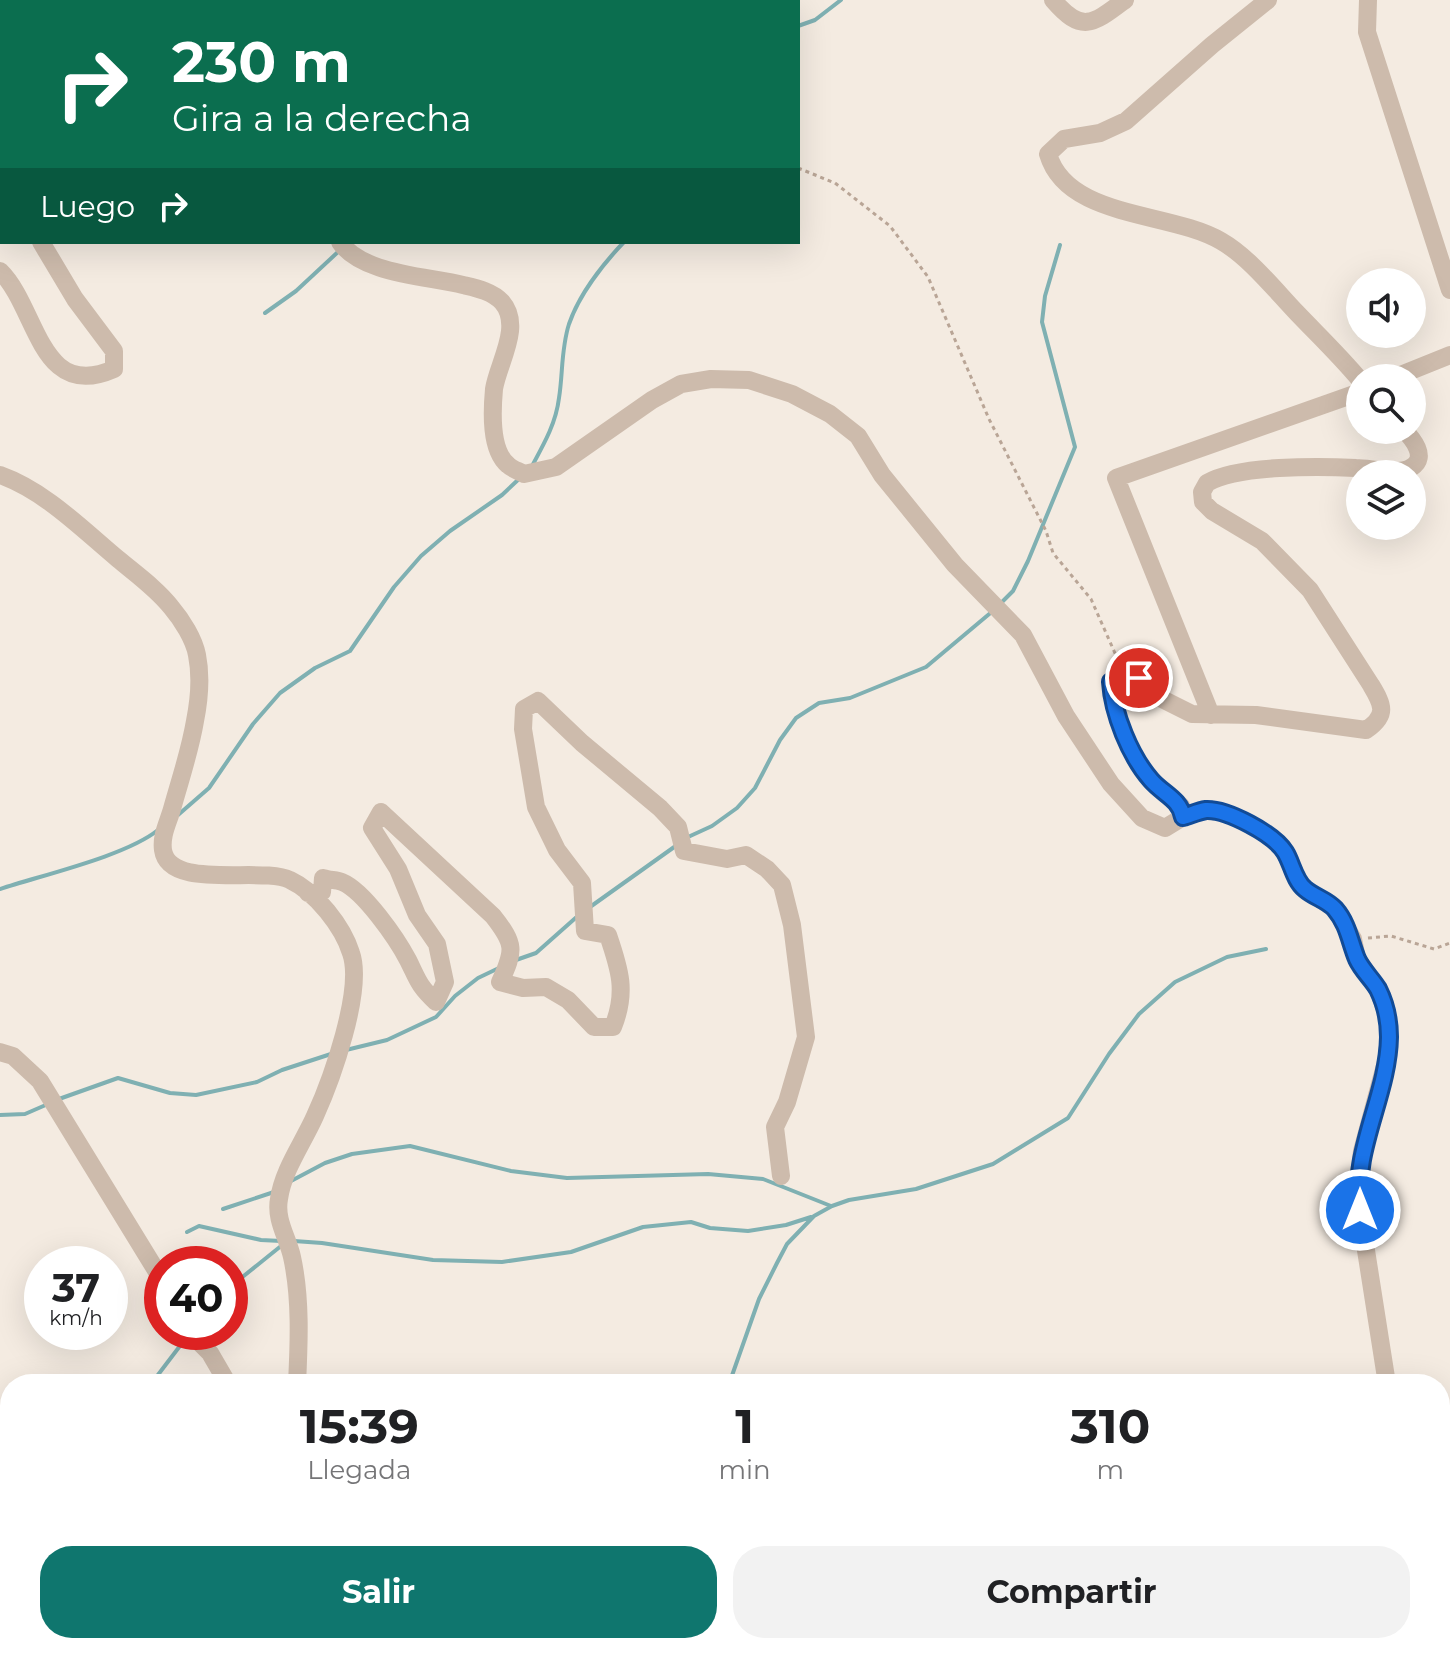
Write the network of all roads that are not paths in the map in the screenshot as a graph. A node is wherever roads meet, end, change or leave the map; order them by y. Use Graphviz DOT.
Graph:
graph roads {
  1 [pos="1053,0"];
  2 [pos="1125,0"];
  3 [pos="1268,0"];
  4 [pos="1368,0"];
  5 [pos="42,244"];
  6 [pos="342,244"];
  7 [pos="0,271"];
  8 [pos="1450,290"];
  9 [pos="1450,355"];
  10 [pos="1346,365"];
  11 [pos="1426,365"];
  12 [pos="1346,397"];
  13 [pos="1416,444"];
  14 [pos="0,475"];
  15 [pos="1211,715"];
  16 [pos="1183,817"];
  17 [pos="308,893"];
  18 [pos="0,1052"];
  19 [pos="781,1176"];
  20 [pos="144,1251"];
  21 [pos="207,1350"];
  22 [pos="222,1374"];
  23 [pos="297,1374"];
  24 [pos="1385,1374"];
  1 -- 2 [label="street"];
  3 -- 10 [label="street"];
  4 -- 8 [label="street"];
  5 -- 7 [label="street"];
  6 -- 16 [label="street"];
  9 -- 11 [label="street"];
  12 -- 15 [label="street"];
  13 -- 15 [label="street"];
  14 -- 17 [label="street"];
  15 -- 16 [label="street"];
  16 -- 24 [label="street"];
  17 -- 19 [label="street"];
  17 -- 23 [label="street"];
  18 -- 20 [label="street"];
  21 -- 22 [label="street"];
}
